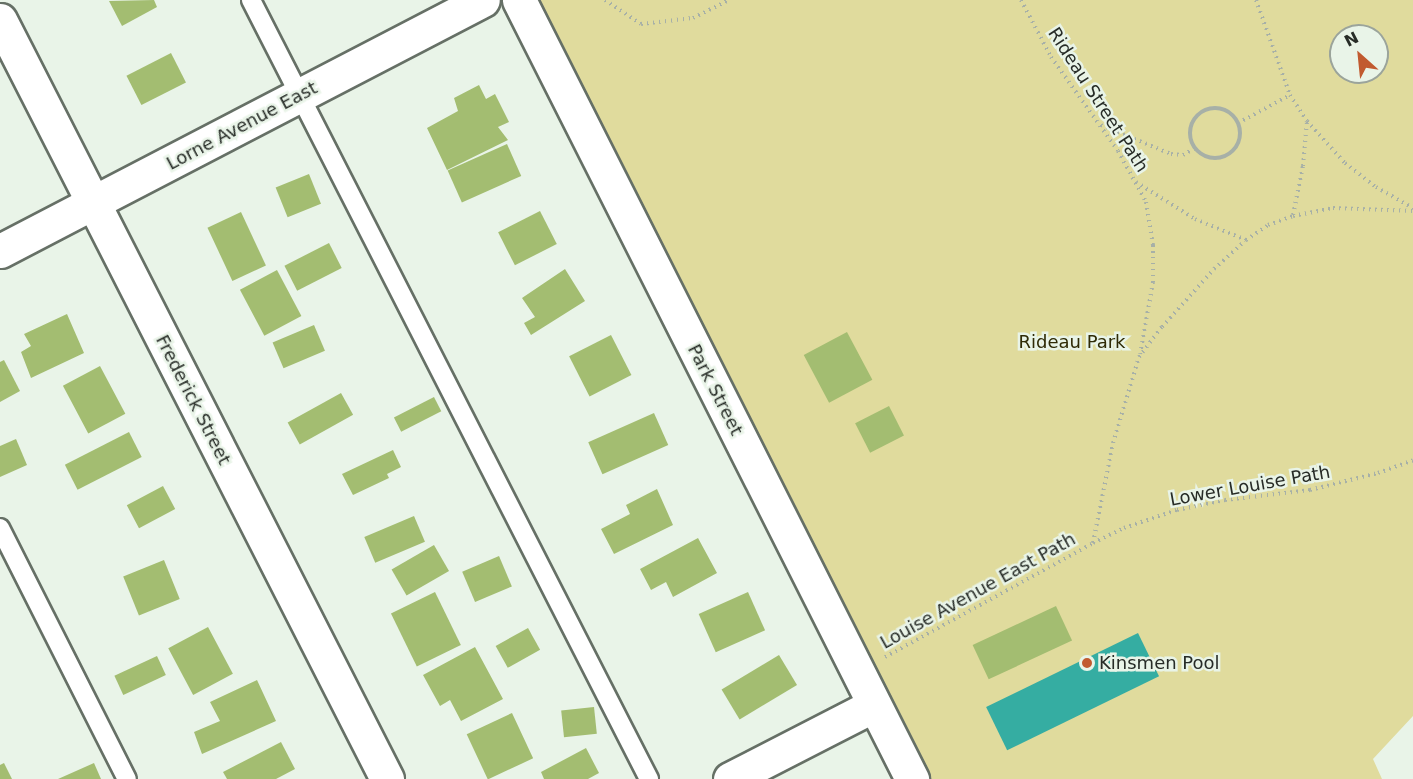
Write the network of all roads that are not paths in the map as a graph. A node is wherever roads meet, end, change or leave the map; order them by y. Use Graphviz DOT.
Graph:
graph roads {
  1 [pos="251,0"];
  2 [pos="483,0"];
  3 [pos="519,0"];
  4 [pos="0,20"];
  5 [pos="299,96"];
  6 [pos="93,203"];
  7 [pos="0,251"];
  8 [pos="0,528"];
  9 [pos="874,705"];
  10 [pos="127,779"];
  11 [pos="387,779"];
  12 [pos="649,779"];
  13 [pos="730,779"];
  14 [pos="912,779"];
  1 -- 5 [label="lane"];
  2 -- 5 [label="street, Lorne Avenue East"];
  3 -- 9 [label="street, Park Street"];
  4 -- 6 [label="street, Frederick Street"];
  5 -- 6 [label="street, Lorne Avenue East"];
  5 -- 12 [label="lane"];
  6 -- 7 [label="street, Lorne Avenue East"];
  6 -- 11 [label="street, Frederick Street"];
  8 -- 10 [label="lane"];
  9 -- 13 [label="street"];
  9 -- 14 [label="street, Park Street"];
}
